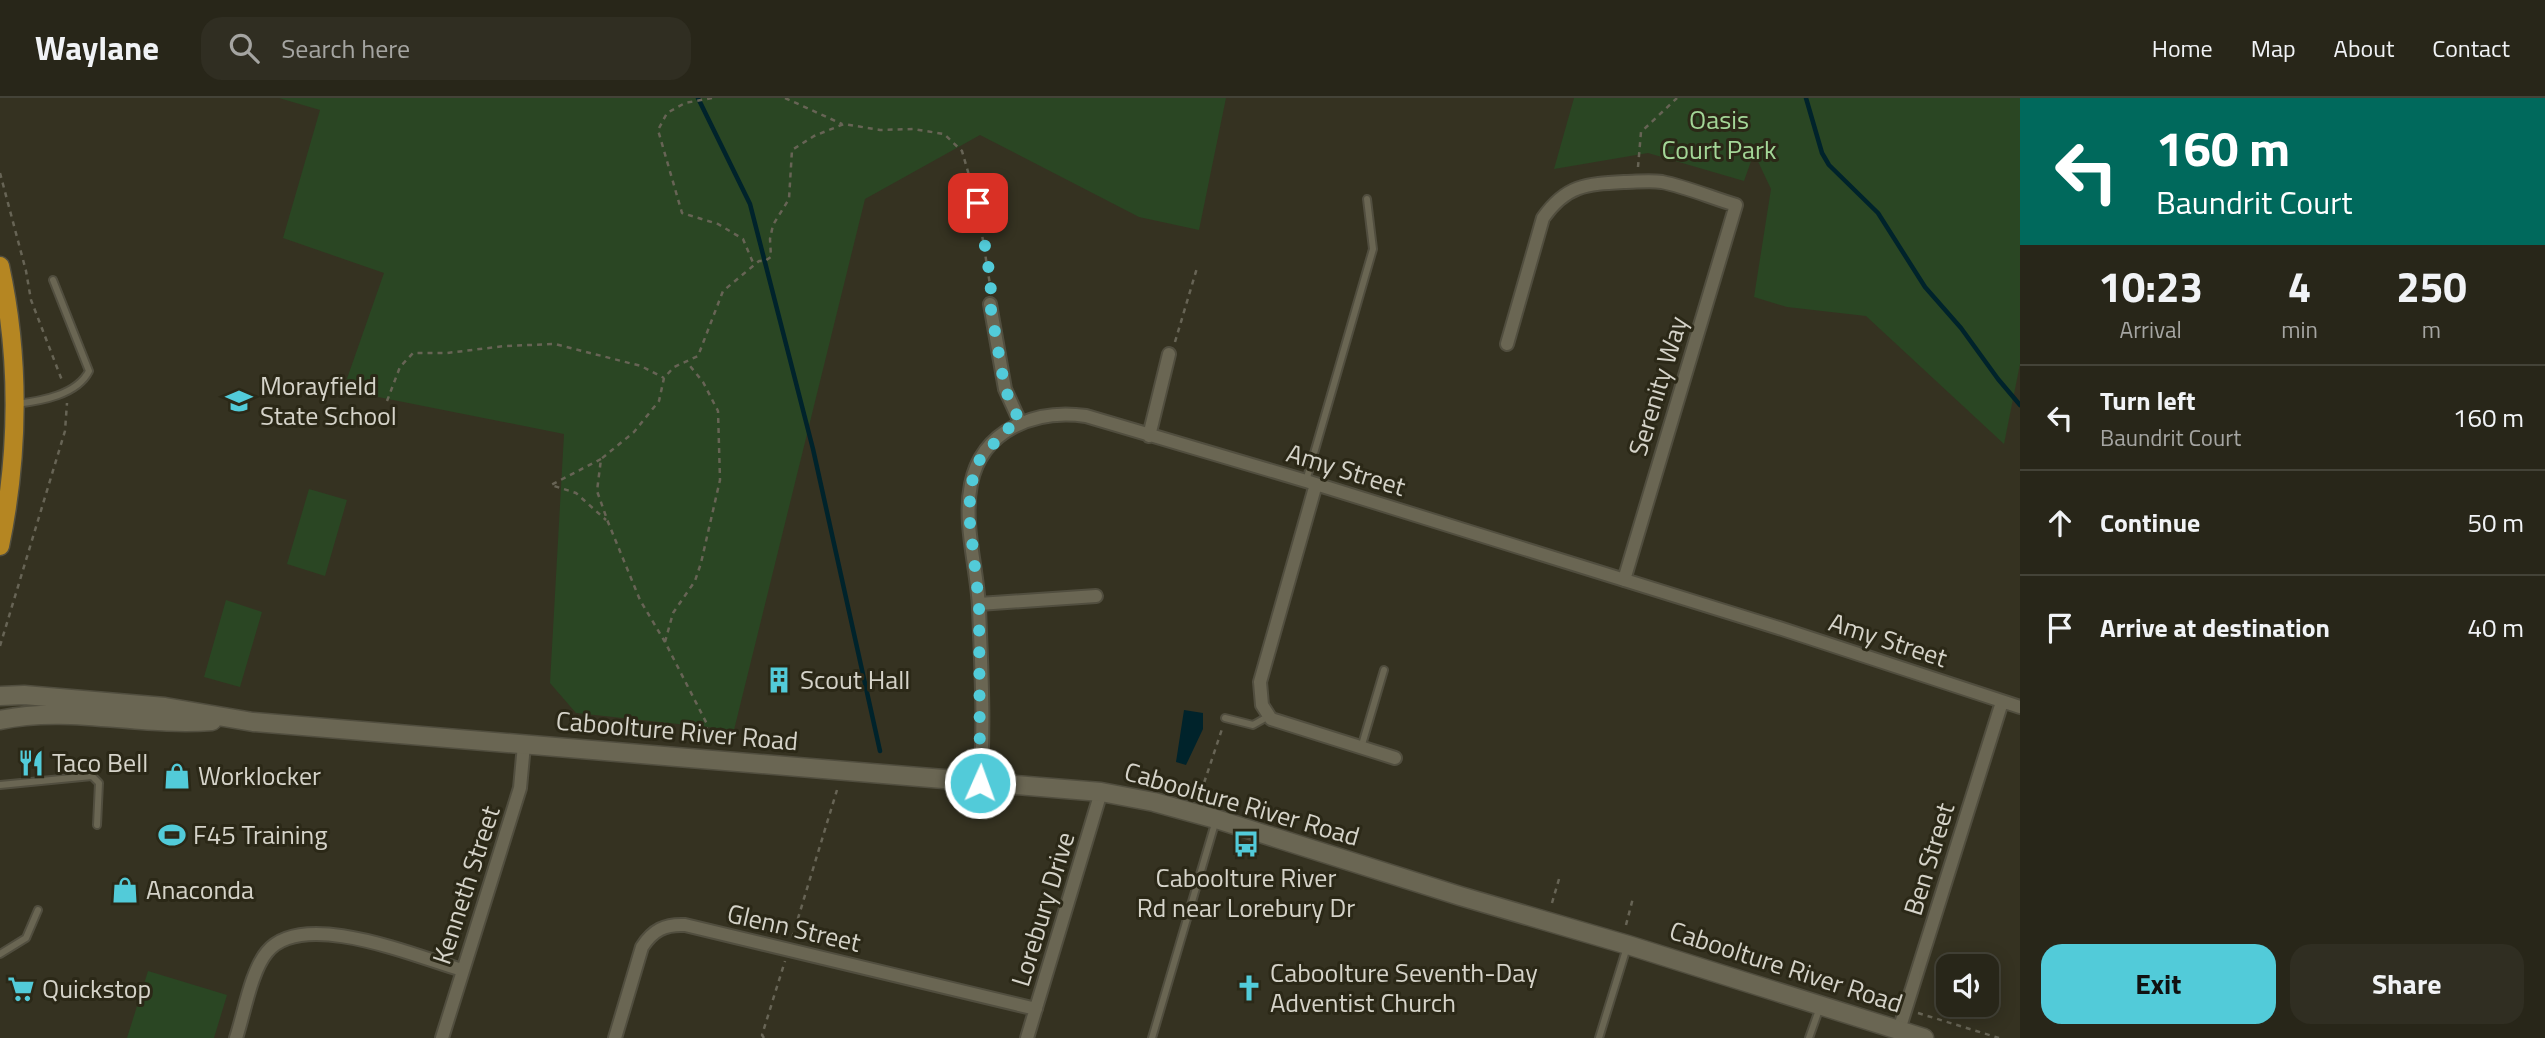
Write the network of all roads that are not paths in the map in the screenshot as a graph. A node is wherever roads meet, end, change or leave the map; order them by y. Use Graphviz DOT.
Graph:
graph roads {
  1 [pos="1367,199"];
  2 [pos="0,266"];
  3 [pos="53,280"];
  4 [pos="990,304"];
  5 [pos="1507,344"];
  6 [pos="1170,354"];
  7 [pos="14,405"];
  8 [pos="1020,422"];
  9 [pos="1149,436"];
  10 [pos="1311,483"];
  11 [pos="0,546"];
  12 [pos="1624,580"];
  13 [pos="1096,596"];
  14 [pos="979,604"];
  15 [pos="1384,670"];
  16 [pos="0,696"];
  17 [pos="2002,702"];
  18 [pos="2020,707"];
  19 [pos="1269,716"];
  20 [pos="1224,718"];
  21 [pos="0,720"];
  22 [pos="229,720"];
  23 [pos="524,745"];
  24 [pos="1361,748"];
  25 [pos="1395,758"];
  26 [pos="980,783"];
  27 [pos="0,785"];
  28 [pos="1101,792"];
  29 [pos="1216,819"];
  30 [pos="97,825"];
  31 [pos="38,910"];
  32 [pos="1628,945"];
  33 [pos="0,954"];
  34 [pos="462,970"];
  35 [pos="1821,1005"];
  36 [pos="1036,1009"];
  37 [pos="1899,1030"];
  38 [pos="236,1038"];
  39 [pos="442,1038"];
  40 [pos="615,1038"];
  41 [pos="1027,1038"];
  42 [pos="1152,1038"];
  43 [pos="1599,1038"];
  44 [pos="1809,1038"];
  45 [pos="1924,1038"];
  1 -- 10 [label="lane"];
  2 -- 7 [label="main road"];
  3 -- 7 [label="lane"];
  4 -- 8 [label="street"];
  5 -- 12 [label="street, Serenity Way"];
  6 -- 9 [label="street"];
  7 -- 11 [label="main road"];
  8 -- 9 [label="street, Amy Street"];
  8 -- 14 [label="street, Amy Street"];
  9 -- 10 [label="street, Amy Street"];
  10 -- 12 [label="street, Amy Street"];
  10 -- 19 [label="street"];
  12 -- 17 [label="street, Amy Street"];
  13 -- 14 [label="street"];
  14 -- 26 [label="street, Amy Street"];
  15 -- 24 [label="lane"];
  16 -- 22 [label="main road, Caboolture River Road"];
  17 -- 18 [label="street, Amy Street"];
  17 -- 37 [label="street, Ben Street"];
  19 -- 20 [label="lane"];
  19 -- 24 [label="street"];
  21 -- 22 [label="main road, Caboolture River Road"];
  22 -- 23 [label="main road, Caboolture River Road"];
  23 -- 26 [label="main road, Caboolture River Road"];
  23 -- 34 [label="street, Kenneth Street"];
  24 -- 25 [label="street"];
  26 -- 28 [label="main road, Caboolture River Road"];
  27 -- 30 [label="lane"];
  28 -- 29 [label="main road, Caboolture River Road"];
  28 -- 36 [label="street, Lorebury Drive"];
  29 -- 32 [label="main road, Caboolture River Road"];
  29 -- 42 [label="lane"];
  31 -- 33 [label="lane"];
  32 -- 35 [label="main road, Caboolture River Road"];
  32 -- 43 [label="lane"];
  34 -- 38 [label="street"];
  34 -- 39 [label="street, Kenneth Street"];
  35 -- 37 [label="main road, Caboolture River Road"];
  35 -- 44 [label="lane"];
  36 -- 40 [label="street, Glenn Street"];
  36 -- 41 [label="street, Lorebury Drive"];
  37 -- 45 [label="main road, Caboolture River Road"];
}
